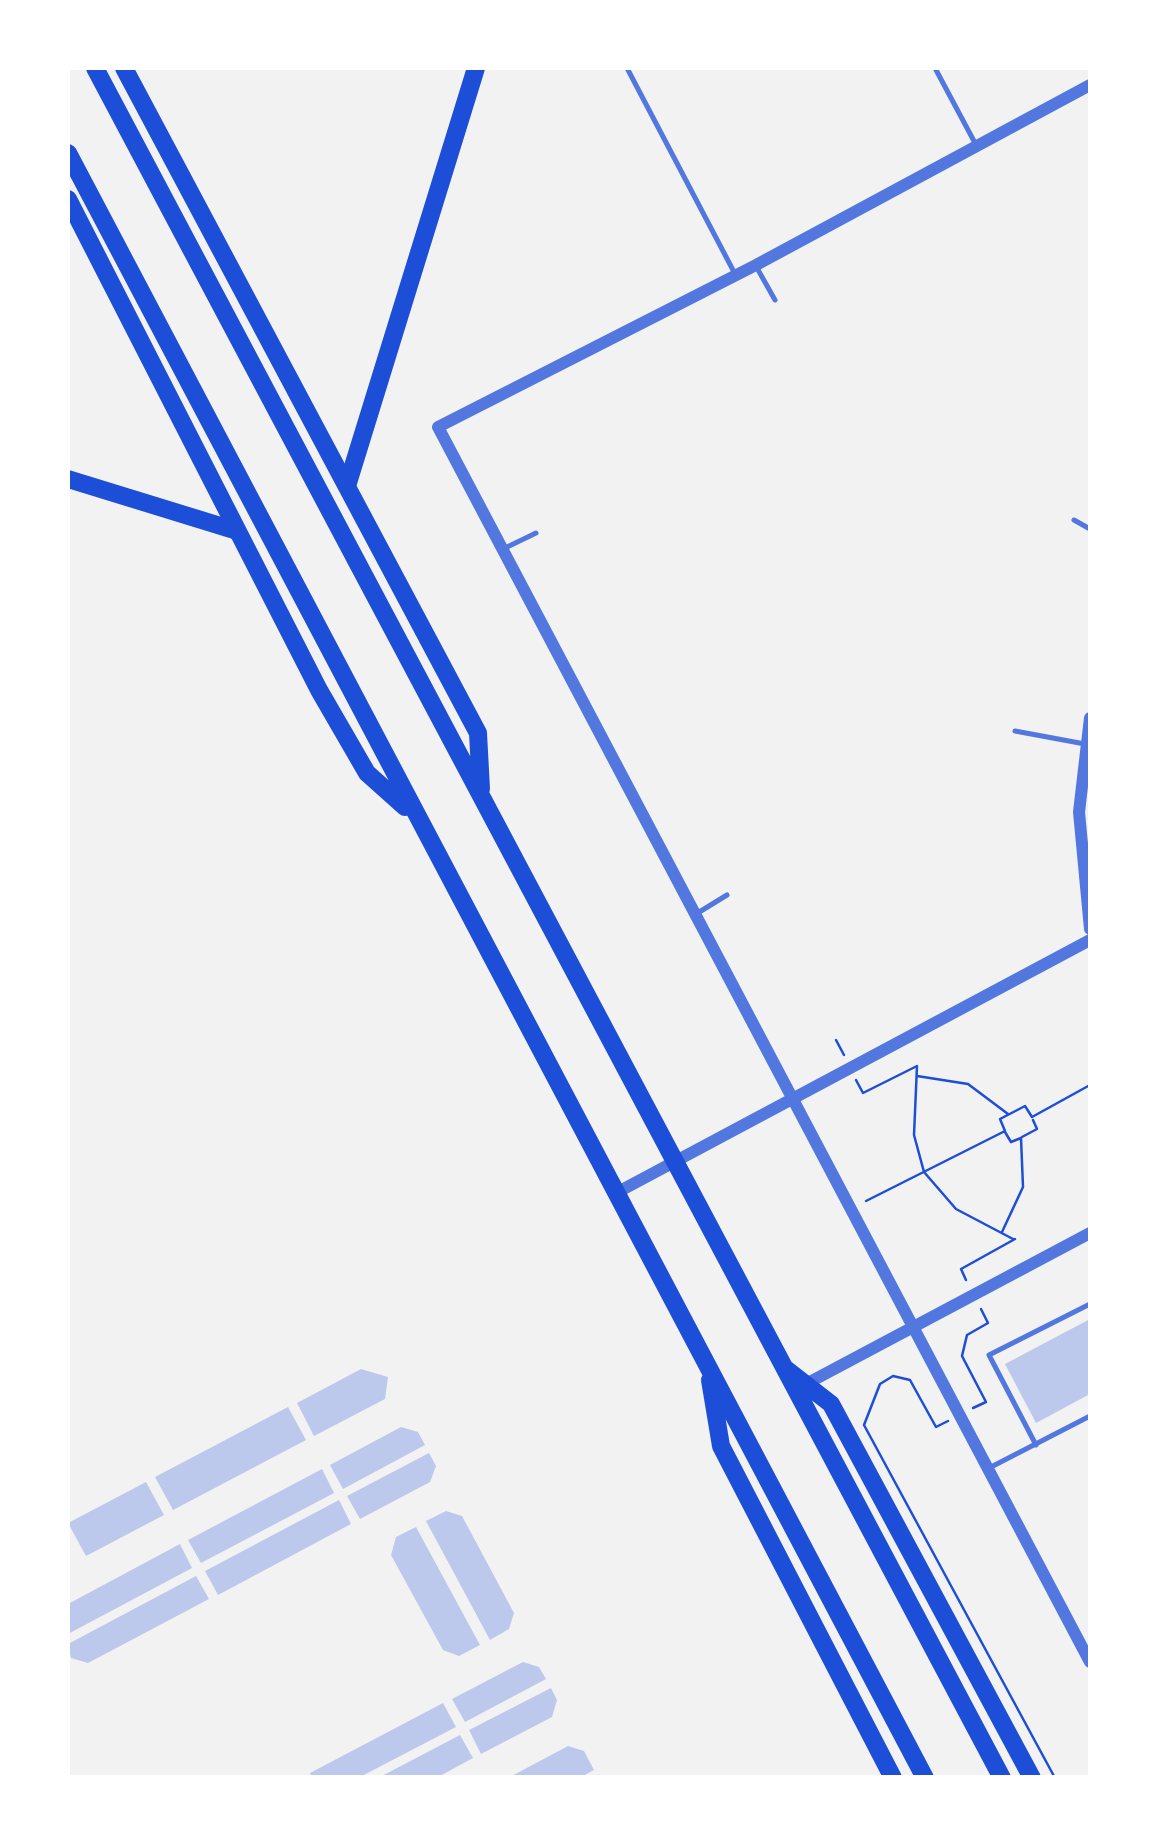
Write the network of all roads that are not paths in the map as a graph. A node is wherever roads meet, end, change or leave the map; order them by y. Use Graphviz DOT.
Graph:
graph roads {
  1 [pos="95,68"];
  2 [pos="124,68"];
  3 [pos="476,68"];
  4 [pos="626,68"];
  5 [pos="935,68"];
  6 [pos="1090,85"];
  7 [pos="976,146"];
  8 [pos="68,153"];
  9 [pos="68,199"];
  10 [pos="756,265"];
  11 [pos="736,274"];
  12 [pos="775,300"];
  13 [pos="68,479"];
  14 [pos="347,486"];
  15 [pos="1074,520"];
  16 [pos="1090,530"];
  17 [pos="236,531"];
  18 [pos="536,532"];
  19 [pos="503,549"];
  20 [pos="1090,718"];
  21 [pos="1015,730"];
  22 [pos="1085,744"];
  23 [pos="481,796"];
  24 [pos="413,814"];
  25 [pos="1086,852"];
  26 [pos="727,895"];
  27 [pos="696,914"];
  28 [pos="1090,929"];
  29 [pos="1090,940"];
  30 [pos="792,1096"];
  31 [pos="674,1162"];
  32 [pos="616,1193"];
  33 [pos="1090,1232"];
  34 [pos="1090,1304"];
  35 [pos="913,1326"];
  36 [pos="708,1365"];
  37 [pos="782,1365"];
  38 [pos="806,1384"];
  39 [pos="1090,1416"];
  40 [pos="1036,1444"];
  41 [pos="988,1468"];
  42 [pos="877,1490"];
  43 [pos="853,1500"];
  44 [pos="788,1516"];
  45 [pos="763,1528"];
  46 [pos="1090,1662"];
  47 [pos="893,1778"];
  48 [pos="925,1778"];
  49 [pos="1002,1778"];
  50 [pos="1032,1778"];
  1 -- 23 [label="main road"];
  2 -- 14 [label="main road"];
  3 -- 14 [label="main road"];
  4 -- 11 [label="lane"];
  5 -- 7 [label="lane"];
  6 -- 7 [label="street"];
  7 -- 10 [label="street"];
  8 -- 24 [label="main road"];
  9 -- 17 [label="main road"];
  10 -- 11 [label="street"];
  10 -- 12 [label="lane"];
  11 -- 19 [label="street"];
  13 -- 17 [label="main road"];
  14 -- 23 [label="main road"];
  15 -- 16 [label="lane"];
  17 -- 24 [label="main road"];
  18 -- 19 [label="lane"];
  19 -- 27 [label="street"];
  20 -- 22 [label="street"];
  21 -- 22 [label="lane"];
  22 -- 25 [label="street"];
  23 -- 31 [label="main road"];
  24 -- 32 [label="main road"];
  25 -- 28 [label="street"];
  26 -- 27 [label="lane"];
  27 -- 30 [label="street"];
  29 -- 30 [label="street"];
  30 -- 31 [label="street"];
  30 -- 35 [label="street"];
  31 -- 32 [label="street"];
  31 -- 37 [label="main road"];
  32 -- 36 [label="main road"];
  33 -- 35 [label="street"];
  34 -- 40 [label="lane"];
  35 -- 38 [label="street"];
  35 -- 41 [label="street"];
  36 -- 44 [label="main road"];
  36 -- 45 [label="main road"];
  37 -- 38 [label="main road"];
  37 -- 43 [label="main road"];
  38 -- 42 [label="main road"];
  39 -- 40 [label="lane"];
  40 -- 41 [label="lane"];
  41 -- 46 [label="street"];
  42 -- 43 [label="main road"];
  42 -- 50 [label="main road"];
  43 -- 49 [label="main road"];
  44 -- 45 [label="main road"];
  44 -- 48 [label="main road"];
  45 -- 47 [label="main road"];
}
